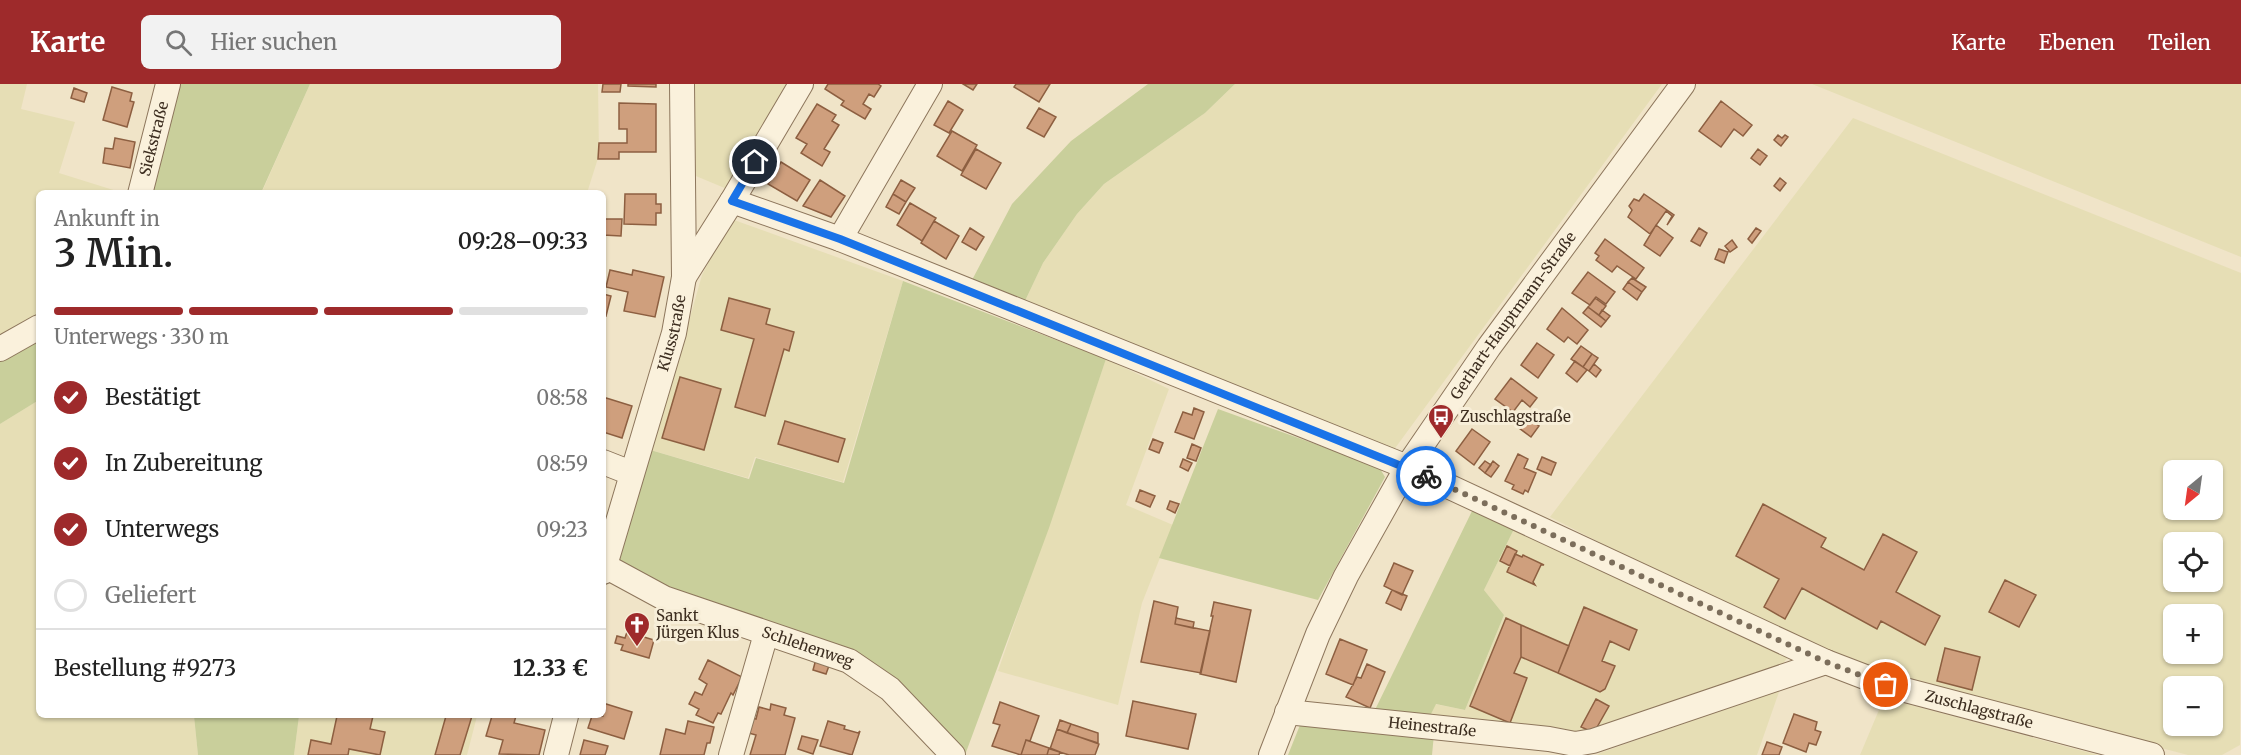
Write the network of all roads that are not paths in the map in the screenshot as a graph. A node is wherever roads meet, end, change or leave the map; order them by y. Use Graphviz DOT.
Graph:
graph roads {
  1 [pos="168,84"];
  2 [pos="682,84"];
  3 [pos="801,84"];
  4 [pos="930,84"];
  5 [pos="1683,84"];
  6 [pos="141,190"];
  7 [pos="732,201"];
  8 [pos="840,239"];
  9 [pos="684,277"];
  10 [pos="36,329"];
  11 [pos="0,350"];
  12 [pos="606,463"];
  13 [pos="1407,467"];
  14 [pos="631,473"];
  15 [pos="606,562"];
  16 [pos="606,570"];
  17 [pos="766,634"];
  18 [pos="1826,662"];
  19 [pos="1287,712"];
  20 [pos="565,718"];
  21 [pos="1574,750"];
  22 [pos="556,755"];
  23 [pos="731,755"];
  24 [pos="953,755"];
  25 [pos="1271,755"];
  26 [pos="2152,755"];
  1 -- 6 [label="street, Siekstraße"];
  2 -- 9 [label="street, Klusstraße"];
  3 -- 7 [label="street"];
  4 -- 8 [label="street"];
  5 -- 13 [label="street, Gerhart-Hauptmann-Straße"];
  7 -- 8 [label="street, Zuschlagstraße"];
  7 -- 9 [label="street"];
  8 -- 13 [label="street, Zuschlagstraße"];
  9 -- 14 [label="street, Klusstraße"];
  10 -- 11 [label="street"];
  12 -- 14 [label="street"];
  13 -- 18 [label="street, Zuschlagstraße"];
  13 -- 19 [label="street, Gerhart-Hauptmann-Straße"];
  14 -- 15 [label="street, Klusstraße"];
  16 -- 17 [label="street, Schlehenweg"];
  17 -- 23 [label="street"];
  17 -- 24 [label="street, Schlehenweg"];
  18 -- 21 [label="street, Heinestraße"];
  18 -- 26 [label="street, Zuschlagstraße"];
  19 -- 21 [label="street, Heinestraße"];
  19 -- 25 [label="street, Gerhart-Hauptmann-Straße"];
  20 -- 22 [label="street"];
}
